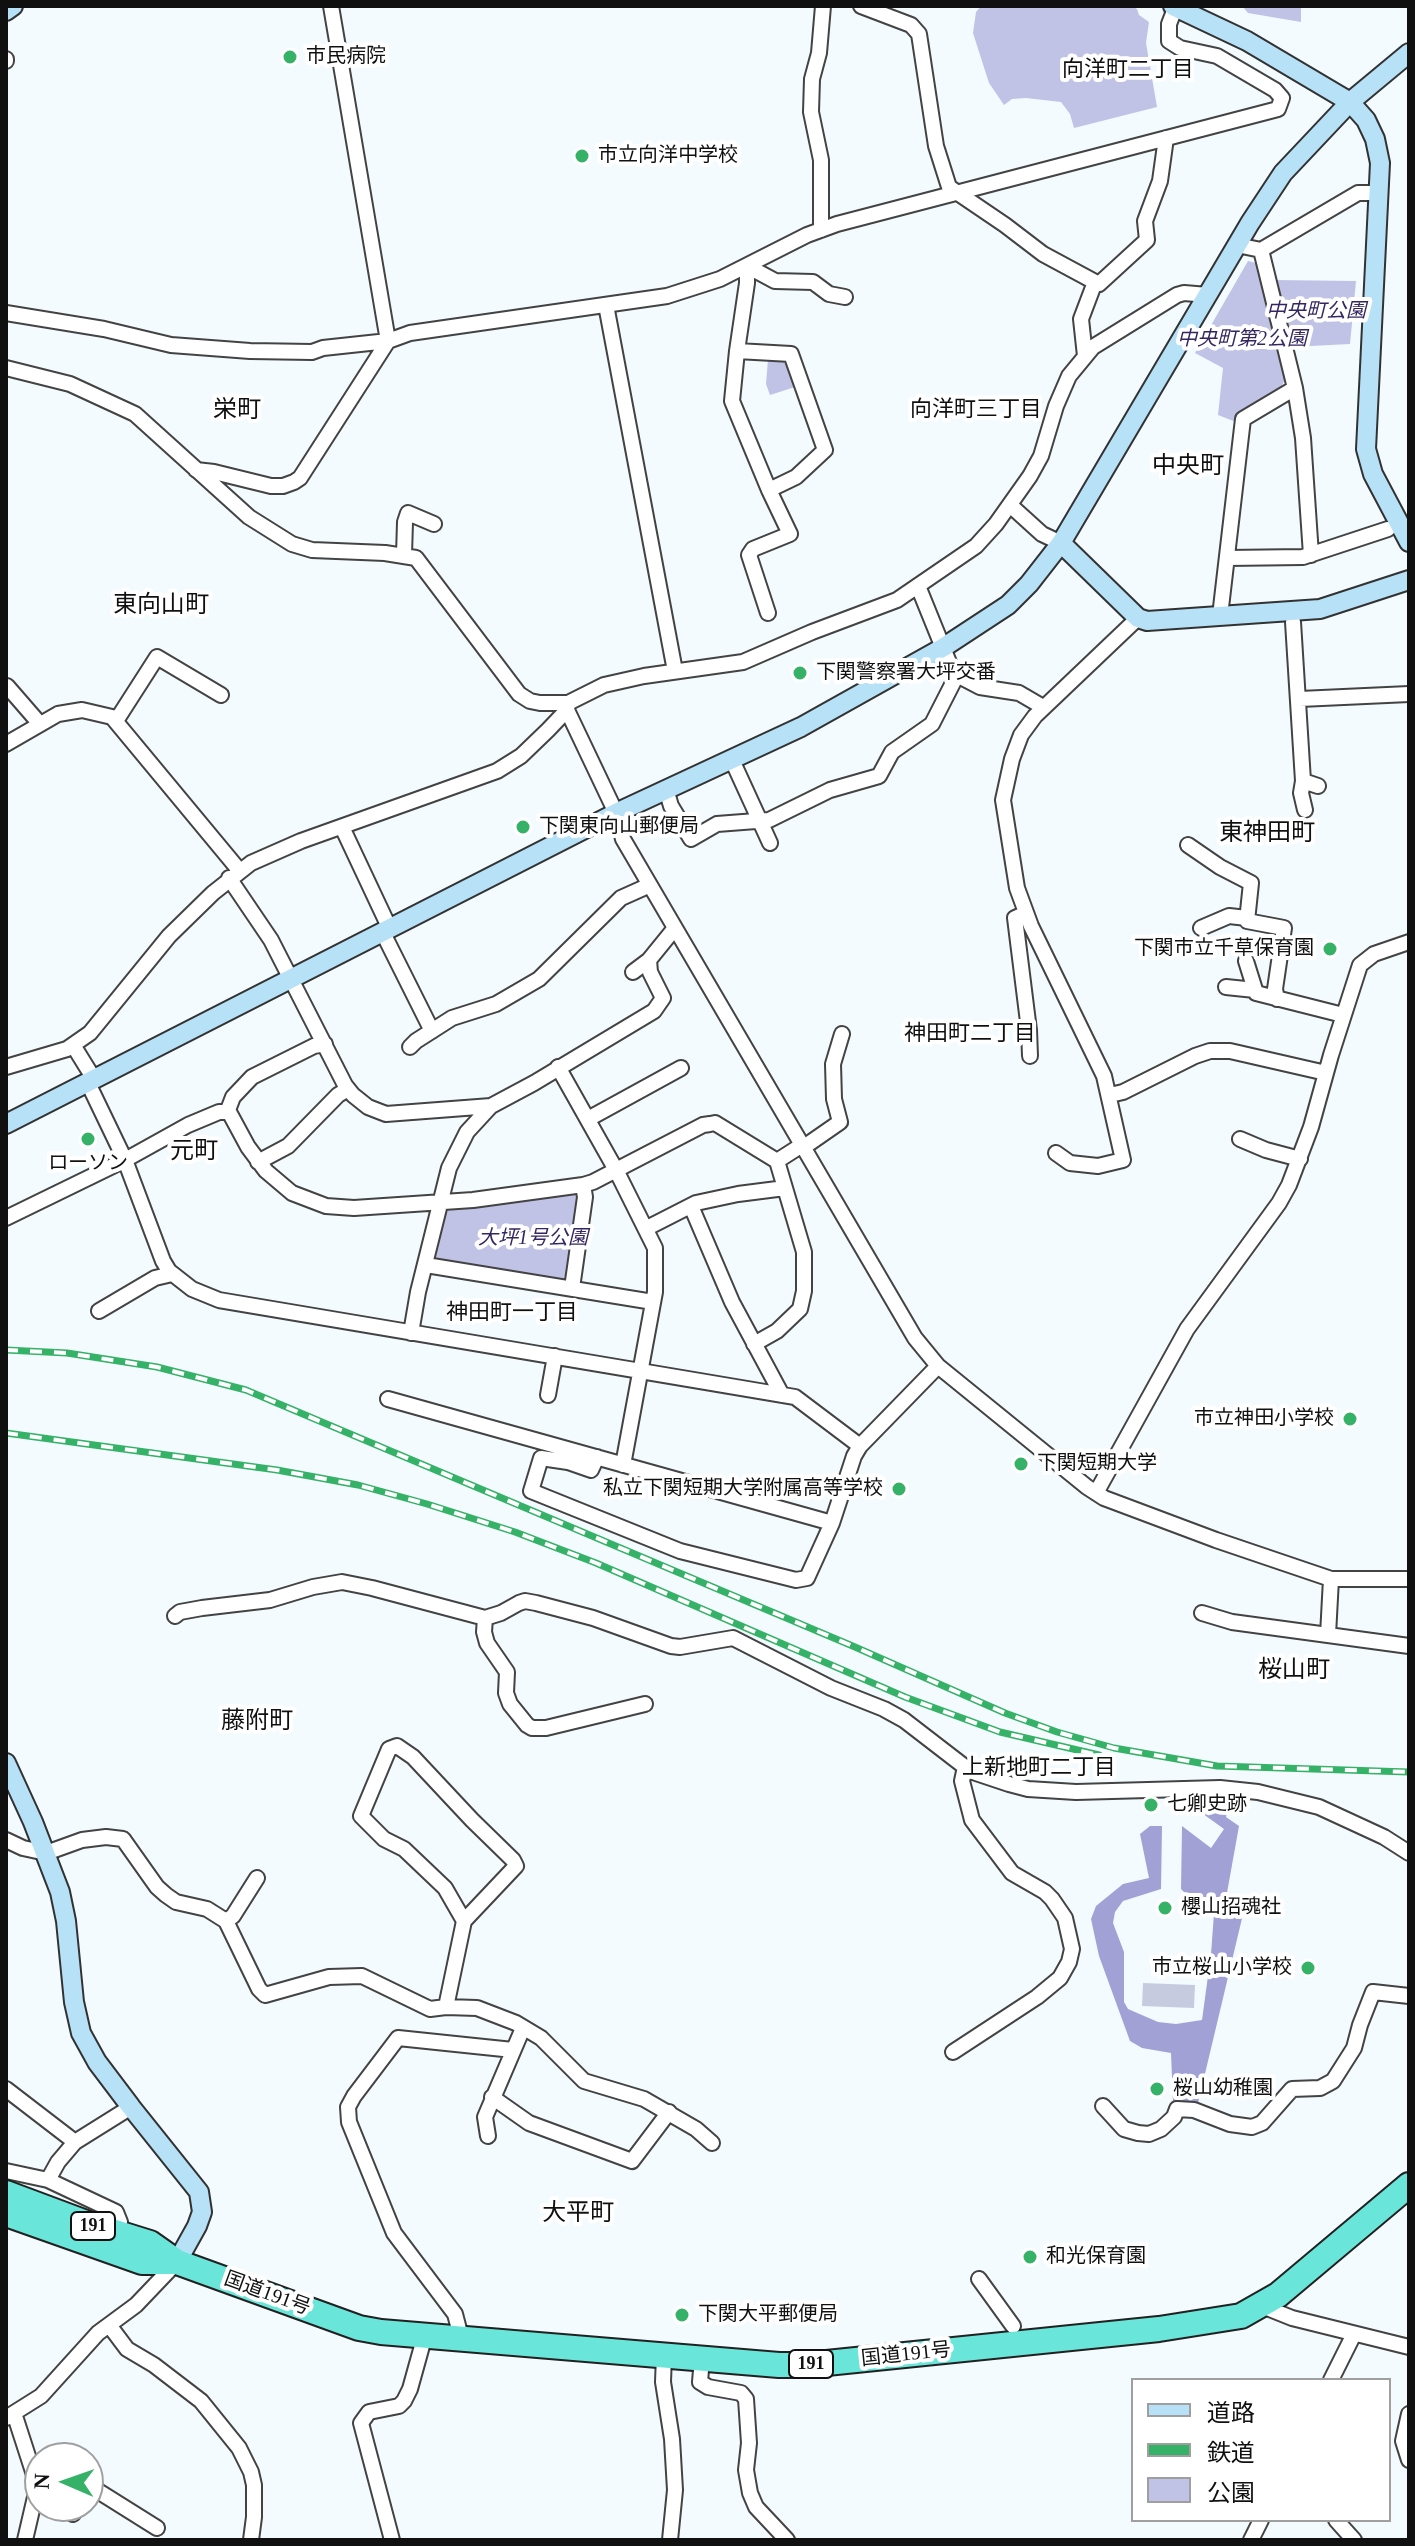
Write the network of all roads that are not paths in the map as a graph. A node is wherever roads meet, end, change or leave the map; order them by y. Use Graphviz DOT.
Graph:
graph roads {
  1 [pos="13,6"];
  2 [pos="331,6"];
  3 [pos="823,6"];
  4 [pos="861,6"];
  5 [pos="1175,6"];
  6 [pos="6,11"];
  7 [pos="1409,53"];
  8 [pos="1350,102"];
  9 [pos="1166,138"];
  10 [pos="955,192"];
  11 [pos="1378,193"];
  12 [pos="821,230"];
  13 [pos="1237,245"];
  14 [pos="1261,250"];
  15 [pos="747,266"];
  16 [pos="1095,282"];
  17 [pos="1208,295"];
  18 [pos="845,297"];
  19 [pos="606,305"];
  20 [pos="6,313"];
  21 [pos="388,341"];
  22 [pos="737,351"];
  23 [pos="1085,356"];
  24 [pos="6,368"];
  25 [pos="1295,388"];
  26 [pos="196,470"];
  27 [pos="769,490"];
  28 [pos="1010,505"];
  29 [pos="434,524"];
  30 [pos="1388,529"];
  31 [pos="1409,542"];
  32 [pos="1061,543"];
  33 [pos="404,555"];
  34 [pos="1311,555"];
  35 [pos="1227,558"];
  36 [pos="1409,580"];
  37 [pos="918,586"];
  38 [pos="768,613"];
  39 [pos="1220,616"];
  40 [pos="1138,618"];
  41 [pos="1293,622"];
  42 [pos="944,647"];
  43 [pos="675,671"];
  44 [pos="957,675"];
  45 [pos="7,686"];
  46 [pos="1409,694"];
  47 [pos="221,695"];
  48 [pos="1300,699"];
  49 [pos="568,706"];
  50 [pos="1043,707"];
  51 [pos="116,721"];
  52 [pos="40,724"];
  53 [pos="6,744"];
  54 [pos="732,760"];
  55 [pos="1303,781"];
  56 [pos="1318,786"];
  57 [pos="666,789"];
  58 [pos="1305,810"];
  59 [pos="616,813"];
  60 [pos="759,820"];
  61 [pos="342,827"];
  62 [pos="770,843"];
  63 [pos="1188,845"];
  64 [pos="234,874"];
  65 [pos="650,885"];
  66 [pos="1026,913"];
  67 [pos="1247,918"];
  68 [pos="675,928"];
  69 [pos="1201,928"];
  70 [pos="386,929"];
  71 [pos="1409,942"];
  72 [pos="649,960"];
  73 [pos="1246,961"];
  74 [pos="633,972"];
  75 [pos="291,977"];
  76 [pos="1226,987"];
  77 [pos="1255,990"];
  78 [pos="1277,999"];
  79 [pos="1343,1015"];
  80 [pos="432,1031"];
  81 [pos="842,1034"];
  82 [pos="325,1044"];
  83 [pos="73,1045"];
  84 [pos="410,1047"];
  85 [pos="1030,1056"];
  86 [pos="6,1067"];
  87 [pos="558,1067"];
  88 [pos="681,1068"];
  89 [pos="1326,1073"];
  90 [pos="91,1081"];
  91 [pos="348,1089"];
  92 [pos="1110,1095"];
  93 [pos="491,1106"];
  94 [pos="229,1112"];
  95 [pos="588,1119"];
  96 [pos="6,1124"];
  97 [pos="1240,1139"];
  98 [pos="803,1146"];
  99 [pos="1056,1153"];
  100 [pos="1300,1159"];
  101 [pos="125,1160"];
  102 [pos="777,1161"];
  103 [pos="258,1162"];
  104 [pos="616,1170"];
  105 [pos="583,1185"];
  106 [pos="785,1188"];
  107 [pos="441,1201"];
  108 [pos="691,1206"];
  109 [pos="6,1218"];
  110 [pos="647,1228"];
  111 [pos="426,1265"];
  112 [pos="172,1274"];
  113 [pos="572,1288"];
  114 [pos="653,1302"];
  115 [pos="99,1311"];
  116 [pos="411,1333"];
  117 [pos="754,1344"];
  118 [pos="555,1356"];
  119 [pos="938,1366"];
  120 [pos="640,1370"];
  121 [pos="548,1395"];
  122 [pos="782,1395"];
  123 [pos="388,1399"];
  124 [pos="860,1446"];
  125 [pos="597,1457"];
  126 [pos="623,1465"];
  127 [pos="1096,1493"];
  128 [pos="832,1523"];
  129 [pos="1331,1579"];
  130 [pos="1409,1579"];
  131 [pos="1202,1613"];
  132 [pos="175,1616"];
  133 [pos="485,1618"];
  134 [pos="1328,1635"];
  135 [pos="1409,1646"];
  136 [pos="645,1704"];
  137 [pos="6,1763"];
  138 [pos="965,1767"];
  139 [pos="6,1840"];
  140 [pos="46,1853"];
  141 [pos="1409,1853"];
  142 [pos="257,1878"];
  143 [pos="226,1921"];
  144 [pos="464,1921"];
  145 [pos="1409,1996"];
  146 [pos="446,2007"];
  147 [pos="523,2028"];
  148 [pos="513,2050"];
  149 [pos="953,2052"];
  150 [pos="6,2089"];
  151 [pos="492,2097"];
  152 [pos="1103,2106"];
  153 [pos="131,2107"];
  154 [pos="669,2112"];
  155 [pos="488,2136"];
  156 [pos="75,2142"];
  157 [pos="712,2143"];
  158 [pos="6,2171"];
  159 [pos="48,2180"];
  160 [pos="1409,2185"];
  161 [pos="6,2193"];
  162 [pos="6,2214"];
  163 [pos="120,2222"];
  164 [pos="177,2262"];
  165 [pos="979,2279"];
  166 [pos="1262,2306"];
  167 [pos="109,2325"];
  168 [pos="1013,2326"];
  169 [pos="1354,2334"];
  170 [pos="425,2335"];
  171 [pos="461,2337"];
  172 [pos="1409,2347"];
  173 [pos="664,2355"];
  174 [pos="702,2358"];
  175 [pos="1332,2378"];
  176 [pos="1409,2414"];
  177 [pos="10,2416"];
  178 [pos="1409,2460"];
  179 [pos="104,2495"];
  180 [pos="1260,2522"];
  181 [pos="1338,2522"];
  182 [pos="157,2528"];
  183 [pos="783,2539"];
  184 [pos="25,2540"];
  185 [pos="251,2540"];
  186 [pos="392,2540"];
  187 [pos="670,2540"];
  188 [pos="1251,2540"];
  189 [pos="1354,2540"];
  1 -- 6 [label="street"];
  2 -- 21 [label="street"];
  3 -- 12 [label="street"];
  4 -- 10 [label="street"];
  5 -- 8 [label="street"];
  5 -- 9 [label="street"];
  7 -- 8 [label="street"];
  8 -- 11 [label="street"];
  8 -- 13 [label="street"];
  9 -- 10 [label="street"];
  9 -- 16 [label="street"];
  10 -- 12 [label="street"];
  10 -- 16 [label="street"];
  11 -- 14 [label="street"];
  11 -- 31 [label="street"];
  12 -- 15 [label="street"];
  13 -- 14 [label="street"];
  13 -- 17 [label="street"];
  14 -- 25 [label="street"];
  15 -- 18 [label="street"];
  15 -- 19 [label="street"];
  15 -- 22 [label="street"];
  16 -- 23 [label="street"];
  17 -- 23 [label="street"];
  17 -- 32 [label="street"];
  19 -- 21 [label="street"];
  19 -- 43 [label="street"];
  20 -- 21 [label="street"];
  21 -- 26 [label="street"];
  22 -- 27 [label="street"];
  22 -- 27 [label="street"];
  23 -- 28 [label="street"];
  24 -- 26 [label="street"];
  25 -- 34 [label="street"];
  25 -- 35 [label="street"];
  26 -- 33 [label="street"];
  27 -- 38 [label="street"];
  28 -- 32 [label="street"];
  28 -- 37 [label="street"];
  29 -- 33 [label="street"];
  30 -- 34 [label="street"];
  32 -- 40 [label="street"];
  32 -- 42 [label="street"];
  33 -- 49 [label="street"];
  34 -- 35 [label="street"];
  35 -- 39 [label="street"];
  36 -- 39 [label="street"];
  37 -- 42 [label="street"];
  37 -- 43 [label="street"];
  39 -- 40 [label="street"];
  40 -- 50 [label="street"];
  41 -- 48 [label="street"];
  42 -- 44 [label="street"];
  42 -- 54 [label="street"];
  43 -- 49 [label="street"];
  44 -- 50 [label="street"];
  44 -- 60 [label="street"];
  45 -- 52 [label="street"];
  46 -- 48 [label="street"];
  47 -- 51 [label="street"];
  48 -- 55 [label="street"];
  49 -- 59 [label="street"];
  49 -- 61 [label="street"];
  50 -- 66 [label="street"];
  51 -- 52 [label="street"];
  51 -- 64 [label="street"];
  52 -- 53 [label="street"];
  54 -- 57 [label="street"];
  54 -- 60 [label="street"];
  55 -- 56 [label="street"];
  55 -- 58 [label="street"];
  57 -- 59 [label="street"];
  57 -- 60 [label="street"];
  59 -- 65 [label="street"];
  59 -- 70 [label="street"];
  60 -- 62 [label="street"];
  61 -- 64 [label="street"];
  61 -- 70 [label="street"];
  63 -- 67 [label="street"];
  64 -- 75 [label="street"];
  64 -- 83 [label="street"];
  65 -- 68 [label="street"];
  65 -- 80 [label="street"];
  66 -- 85 [label="street"];
  66 -- 92 [label="street"];
  67 -- 69 [label="street"];
  67 -- 78 [label="street"];
  68 -- 72 [label="street"];
  68 -- 98 [label="street"];
  70 -- 75 [label="street"];
  70 -- 80 [label="street"];
  71 -- 79 [label="street"];
  72 -- 74 [label="street"];
  72 -- 87 [label="street"];
  73 -- 77 [label="street"];
  75 -- 82 [label="street"];
  75 -- 90 [label="street"];
  76 -- 77 [label="street"];
  77 -- 78 [label="street"];
  78 -- 79 [label="street"];
  79 -- 89 [label="street"];
  80 -- 84 [label="street"];
  81 -- 98 [label="street"];
  82 -- 91 [label="street"];
  82 -- 94 [label="street"];
  83 -- 86 [label="street"];
  83 -- 90 [label="street"];
  87 -- 93 [label="street"];
  87 -- 95 [label="street"];
  88 -- 95 [label="street"];
  89 -- 92 [label="street"];
  89 -- 100 [label="street"];
  90 -- 96 [label="street"];
  90 -- 101 [label="street"];
  91 -- 93 [label="street"];
  91 -- 103 [label="street"];
  92 -- 99 [label="street"];
  93 -- 107 [label="street"];
  94 -- 101 [label="street"];
  94 -- 103 [label="street"];
  95 -- 104 [label="street"];
  97 -- 100 [label="street"];
  98 -- 102 [label="street"];
  98 -- 119 [label="street"];
  100 -- 127 [label="street"];
  101 -- 109 [label="street"];
  101 -- 112 [label="street"];
  102 -- 104 [label="street"];
  102 -- 106 [label="street"];
  103 -- 107 [label="street"];
  104 -- 105 [label="street"];
  104 -- 110 [label="street"];
  105 -- 107 [label="street"];
  105 -- 113 [label="street"];
  106 -- 108 [label="street"];
  106 -- 117 [label="street"];
  107 -- 111 [label="street"];
  108 -- 110 [label="street"];
  108 -- 117 [label="street"];
  110 -- 114 [label="street"];
  111 -- 113 [label="street"];
  111 -- 116 [label="street"];
  112 -- 115 [label="street"];
  112 -- 116 [label="street"];
  113 -- 114 [label="street"];
  114 -- 120 [label="street"];
  116 -- 118 [label="street"];
  117 -- 122 [label="street"];
  118 -- 120 [label="street"];
  118 -- 121 [label="street"];
  119 -- 124 [label="street"];
  119 -- 127 [label="street"];
  120 -- 122 [label="street"];
  120 -- 126 [label="street"];
  122 -- 124 [label="street"];
  123 -- 125 [label="street"];
  124 -- 128 [label="street"];
  125 -- 126 [label="street"];
  125 -- 128 [label="street"];
  126 -- 128 [label="street"];
  127 -- 129 [label="street"];
  129 -- 130 [label="street"];
  129 -- 134 [label="street"];
  131 -- 134 [label="street"];
  132 -- 133 [label="street"];
  133 -- 136 [label="street"];
  133 -- 138 [label="street"];
  134 -- 135 [label="street"];
  137 -- 140 [label="street"];
  138 -- 141 [label="street"];
  138 -- 149 [label="street"];
  139 -- 140 [label="street"];
  140 -- 143 [label="street"];
  140 -- 153 [label="street"];
  142 -- 143 [label="street"];
  143 -- 146 [label="street"];
  144 -- 144 [label="street"];
  144 -- 146 [label="street"];
  145 -- 152 [label="street"];
  146 -- 147 [label="street"];
  147 -- 148 [label="street"];
  147 -- 154 [label="street"];
  148 -- 151 [label="street"];
  148 -- 171 [label="street"];
  150 -- 156 [label="street"];
  151 -- 154 [label="street"];
  151 -- 155 [label="street"];
  153 -- 156 [label="street"];
  153 -- 164 [label="street"];
  154 -- 157 [label="street"];
  156 -- 159 [label="street"];
  158 -- 159 [label="street"];
  159 -- 163 [label="street"];
  160 -- 166 [label="highway, 国道191号 / 191"];
  161 -- 164 [label="highway, 国道191号 / 191"];
  162 -- 164 [label="highway, 国道191号 / 191"];
  164 -- 167 [label="street"];
  164 -- 170 [label="highway, 国道191号 / 191"];
  165 -- 168 [label="street"];
  166 -- 169 [label="street"];
  166 -- 174 [label="highway, 国道191号 / 191"];
  167 -- 177 [label="street"];
  167 -- 185 [label="street"];
  169 -- 172 [label="street"];
  169 -- 175 [label="street"];
  170 -- 171 [label="highway, 国道191号 / 191"];
  170 -- 186 [label="street"];
  171 -- 173 [label="highway, 国道191号 / 191"];
  173 -- 174 [label="highway, 国道191号 / 191"];
  173 -- 187 [label="street"];
  174 -- 183 [label="street"];
  176 -- 178 [label="street"];
  177 -- 184 [label="street"];
  179 -- 182 [label="street"];
  180 -- 188 [label="street"];
  181 -- 189 [label="street"];
}
